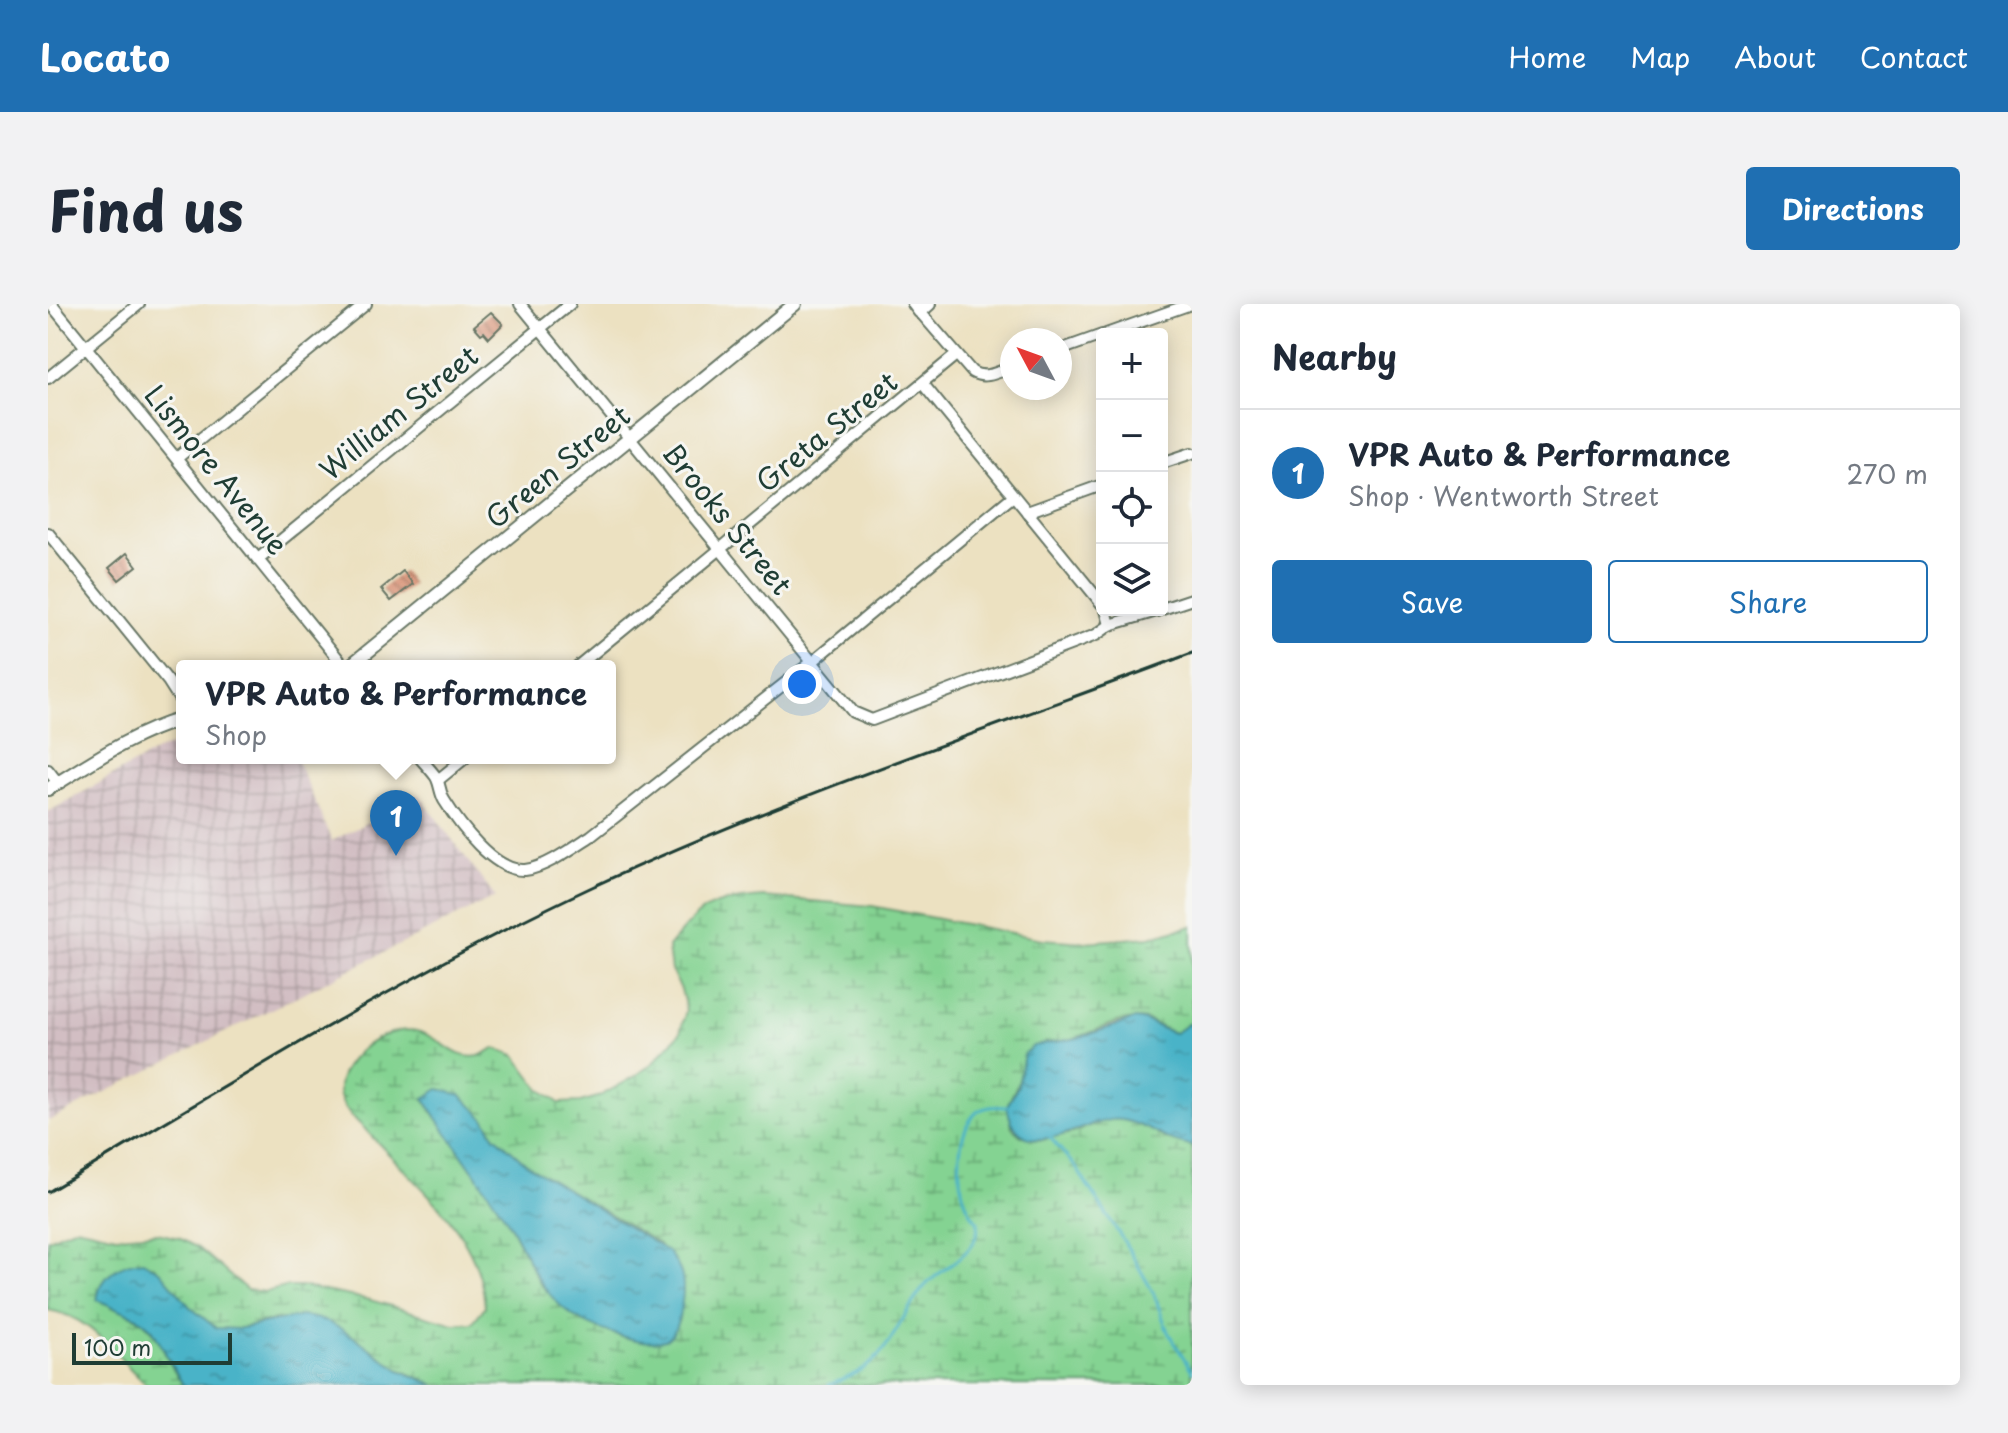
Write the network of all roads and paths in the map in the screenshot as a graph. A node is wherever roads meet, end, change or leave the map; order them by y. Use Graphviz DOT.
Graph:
graph roads {
  1 [pos="51,304"];
  2 [pos="139,304"];
  3 [pos="366,304"];
  4 [pos="520,304"];
  5 [pos="570,304"];
  6 [pos="795,304"];
  7 [pos="1191,304"];
  8 [pos="921,307"];
  9 [pos="1124,328"];
  10 [pos="540,329"];
  11 [pos="1096,338"];
  12 [pos="1072,346"];
  13 [pos="86,347"];
  14 [pos="956,355"];
  15 [pos="1000,371"];
  16 [pos="48,378"];
  17 [pos="923,384"];
  18 [pos="630,439"];
  19 [pos="1192,453"];
  20 [pos="177,458"];
  21 [pos="1168,461"];
  22 [pos="1096,487"];
  23 [pos="1013,496"];
  24 [pos="1027,512"];
  25 [pos="48,533"];
  26 [pos="721,550"];
  27 [pos="258,559"];
  28 [pos="1096,597"];
  29 [pos="1192,599"];
  30 [pos="1168,608"];
  31 [pos="1108,616"];
  32 [pos="1141,616"];
  33 [pos="1110,625"];
  34 [pos="342,660"];
  35 [pos="354,660"];
  36 [pos="585,660"];
  37 [pos="812,662"];
  38 [pos="176,694"];
  39 [pos="176,721"];
  40 [pos="425,764"];
  41 [pos="458,764"];
  42 [pos="48,770"];
  43 [pos="438,780"];
  44 [pos="53,786"];
  1 -- 13 [label="street, Lismore Avenue"];
  2 -- 13 [label="street"];
  3 -- 20 [label="street"];
  4 -- 10 [label="street, Brooks Street"];
  5 -- 10 [label="street, William Street"];
  6 -- 18 [label="street, Green Street"];
  7 -- 9 [label="street"];
  8 -- 14 [label="street"];
  10 -- 18 [label="street, Brooks Street"];
  10 -- 27 [label="street, William Street"];
  11 -- 12 [label="street"];
  13 -- 16 [label="street"];
  13 -- 20 [label="street, Lismore Avenue"];
  14 -- 15 [label="street"];
  14 -- 17 [label="street, Greta Street"];
  17 -- 23 [label="street"];
  17 -- 26 [label="street, Greta Street"];
  18 -- 26 [label="street, Brooks Street"];
  18 -- 35 [label="street, Green Street"];
  19 -- 21 [label="street"];
  20 -- 27 [label="street, Lismore Avenue"];
  22 -- 24 [label="street"];
  23 -- 24 [label="street"];
  23 -- 37 [label="street"];
  24 -- 28 [label="street"];
  25 -- 38 [label="street"];
  26 -- 36 [label="street, Greta Street"];
  26 -- 37 [label="street, Brooks Street"];
  27 -- 34 [label="street, Lismore Avenue"];
  29 -- 30 [label="street"];
  31 -- 33 [label="street"];
  32 -- 33 [label="street"];
  33 -- 37 [label="street, Brooks Street"];
  37 -- 43 [label="street"];
  39 -- 44 [label="street"];
  40 -- 43 [label="street"];
  41 -- 43 [label="street"];
  42 -- 44 [label="street"];
}
